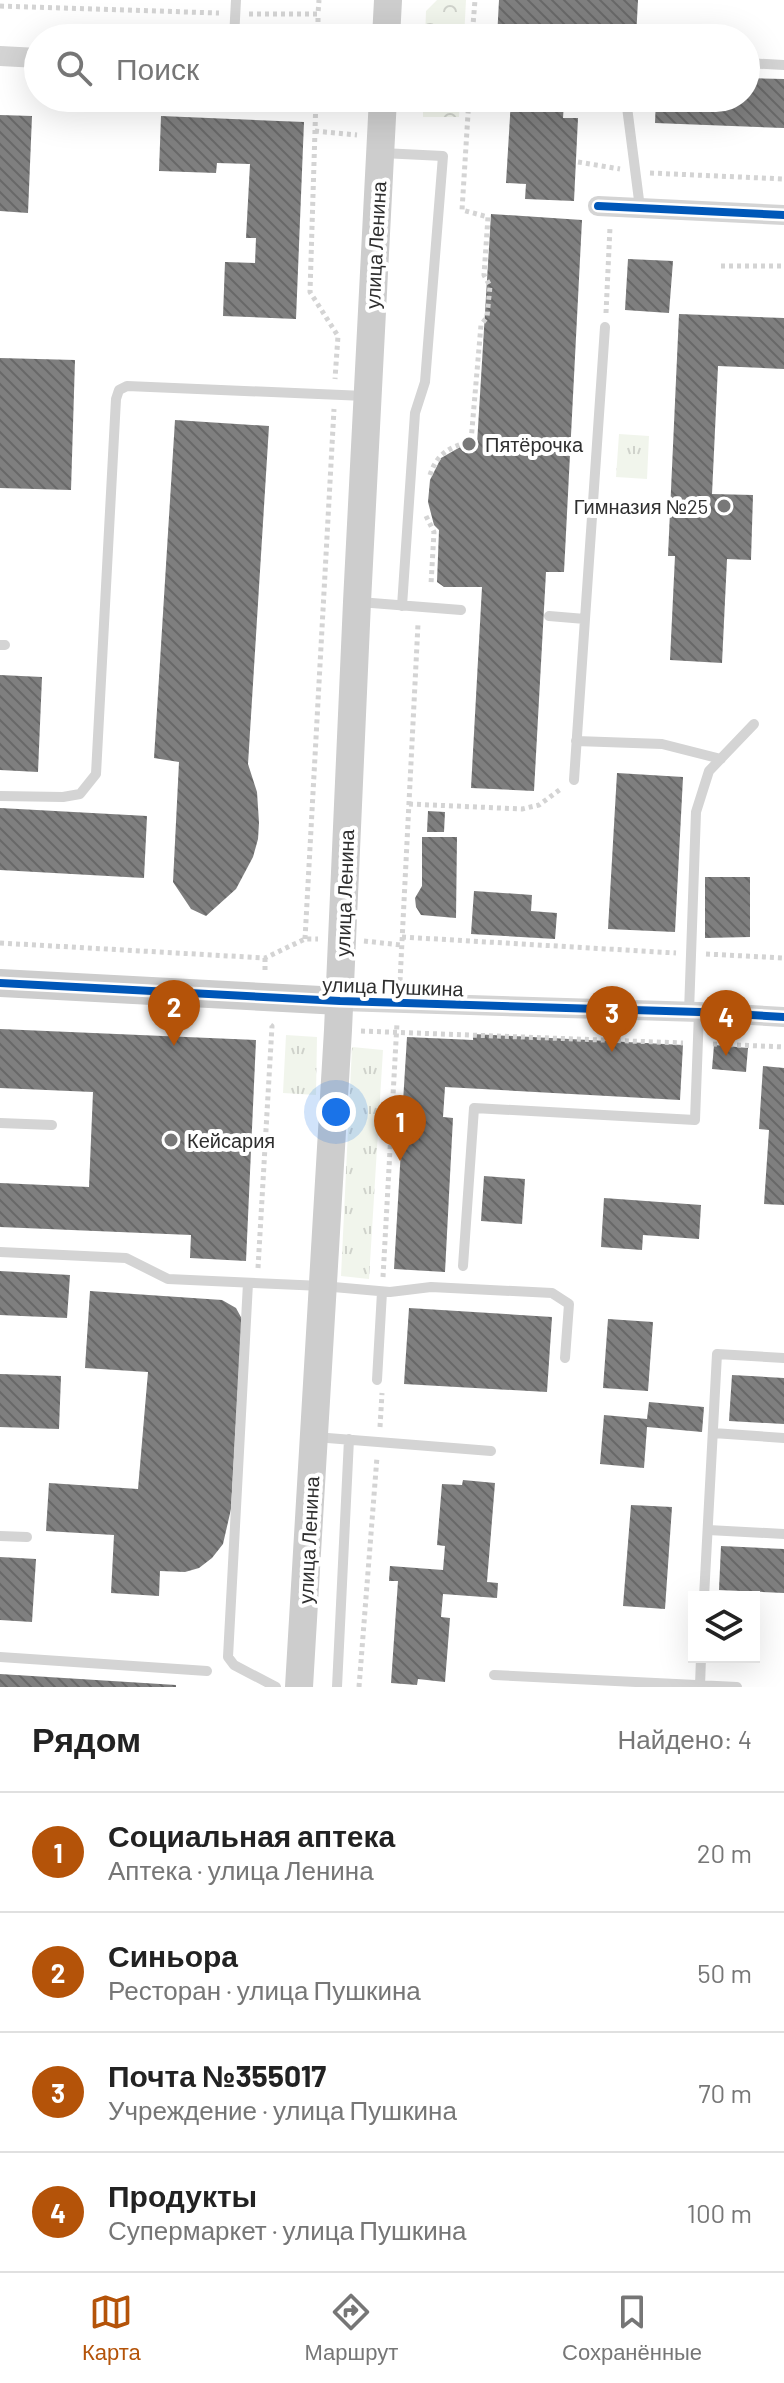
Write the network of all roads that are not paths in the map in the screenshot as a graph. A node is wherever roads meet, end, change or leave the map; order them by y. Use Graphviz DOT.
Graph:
graph roads {
  1 [pos="236,0"];
  2 [pos="390,2"];
  3 [pos="235,24"];
  4 [pos="388,24"];
  5 [pos="0,56"];
  6 [pos="24,57"];
  7 [pos="760,64"];
  8 [pos="784,65"];
  9 [pos="382,112"];
  10 [pos="628,112"];
  11 [pos="380,153"];
  12 [pos="604,206"];
  13 [pos="640,208"];
  14 [pos="784,215"];
  15 [pos="605,327"];
  16 [pos="367,396"];
  17 [pos="357,602"];
  18 [pos="402,606"];
  19 [pos="461,610"];
  20 [pos="549,616"];
  21 [pos="585,619"];
  22 [pos="754,724"];
  23 [pos="576,741"];
  24 [pos="721,759"];
  25 [pos="574,780"];
  26 [pos="0,796"];
  27 [pos="0,983"];
  28 [pos="340,1001"];
  29 [pos="694,1012"];
  30 [pos="784,1017"];
  31 [pos="0,1123"];
  32 [pos="52,1125"];
  33 [pos="0,1252"];
  34 [pos="463,1266"];
  35 [pos="248,1283"];
  36 [pos="322,1286"];
  37 [pos="382,1292"];
  38 [pos="565,1358"];
  39 [pos="784,1358"];
  40 [pos="380,1381"];
  41 [pos="713,1433"];
  42 [pos="313,1436"];
  43 [pos="784,1438"];
  44 [pos="349,1439"];
  45 [pos="491,1451"];
  46 [pos="708,1530"];
  47 [pos="784,1534"];
  48 [pos="0,1536"];
  49 [pos="27,1537"];
  50 [pos="704,1591"];
  51 [pos="0,1657"];
  52 [pos="701,1663"];
  53 [pos="207,1671"];
  54 [pos="494,1675"];
  55 [pos="700,1686"];
  56 [pos="276,1687"];
  57 [pos="299,1687"];
  58 [pos="337,1687"];
  59 [pos="737,1687"];
  1 -- 3 [label="lane"];
  2 -- 4 [label="main road"];
  5 -- 6 [label="street"];
  7 -- 8 [label="lane"];
  9 -- 11 [label="main road, улица Ленина"];
  10 -- 13 [label="lane"];
  11 -- 16 [label="main road, улица Ленина"];
  11 -- 18 [label="lane"];
  12 -- 13 [label="street"];
  13 -- 14 [label="street"];
  15 -- 21 [label="lane"];
  16 -- 17 [label="main road, улица Ленина"];
  16 -- 26 [label="lane"];
  17 -- 18 [label="lane"];
  17 -- 28 [label="main road, улица Ленина"];
  18 -- 19 [label="lane"];
  20 -- 21 [label="lane"];
  21 -- 23 [label="lane"];
  22 -- 24 [label="lane"];
  23 -- 24 [label="lane"];
  23 -- 25 [label="lane"];
  24 -- 29 [label="lane"];
  27 -- 28 [label="main road, улица Пушкина"];
  28 -- 29 [label="street, улица Пушкина"];
  28 -- 36 [label="main road, улица Ленина"];
  29 -- 30 [label="street, улица Пушкина"];
  29 -- 34 [label="lane"];
  31 -- 32 [label="lane"];
  33 -- 35 [label="lane"];
  35 -- 36 [label="lane"];
  35 -- 56 [label="lane"];
  36 -- 37 [label="lane"];
  36 -- 42 [label="main road, улица Ленина"];
  37 -- 38 [label="lane"];
  37 -- 40 [label="lane"];
  39 -- 41 [label="lane"];
  41 -- 43 [label="lane"];
  41 -- 46 [label="lane"];
  42 -- 44 [label="lane"];
  42 -- 57 [label="main road, улица Ленина"];
  44 -- 45 [label="lane"];
  44 -- 58 [label="lane"];
  46 -- 47 [label="lane"];
  46 -- 50 [label="lane"];
  48 -- 49 [label="lane"];
  51 -- 53 [label="lane"];
  52 -- 55 [label="lane"];
  54 -- 55 [label="lane"];
  55 -- 59 [label="lane"];
}
